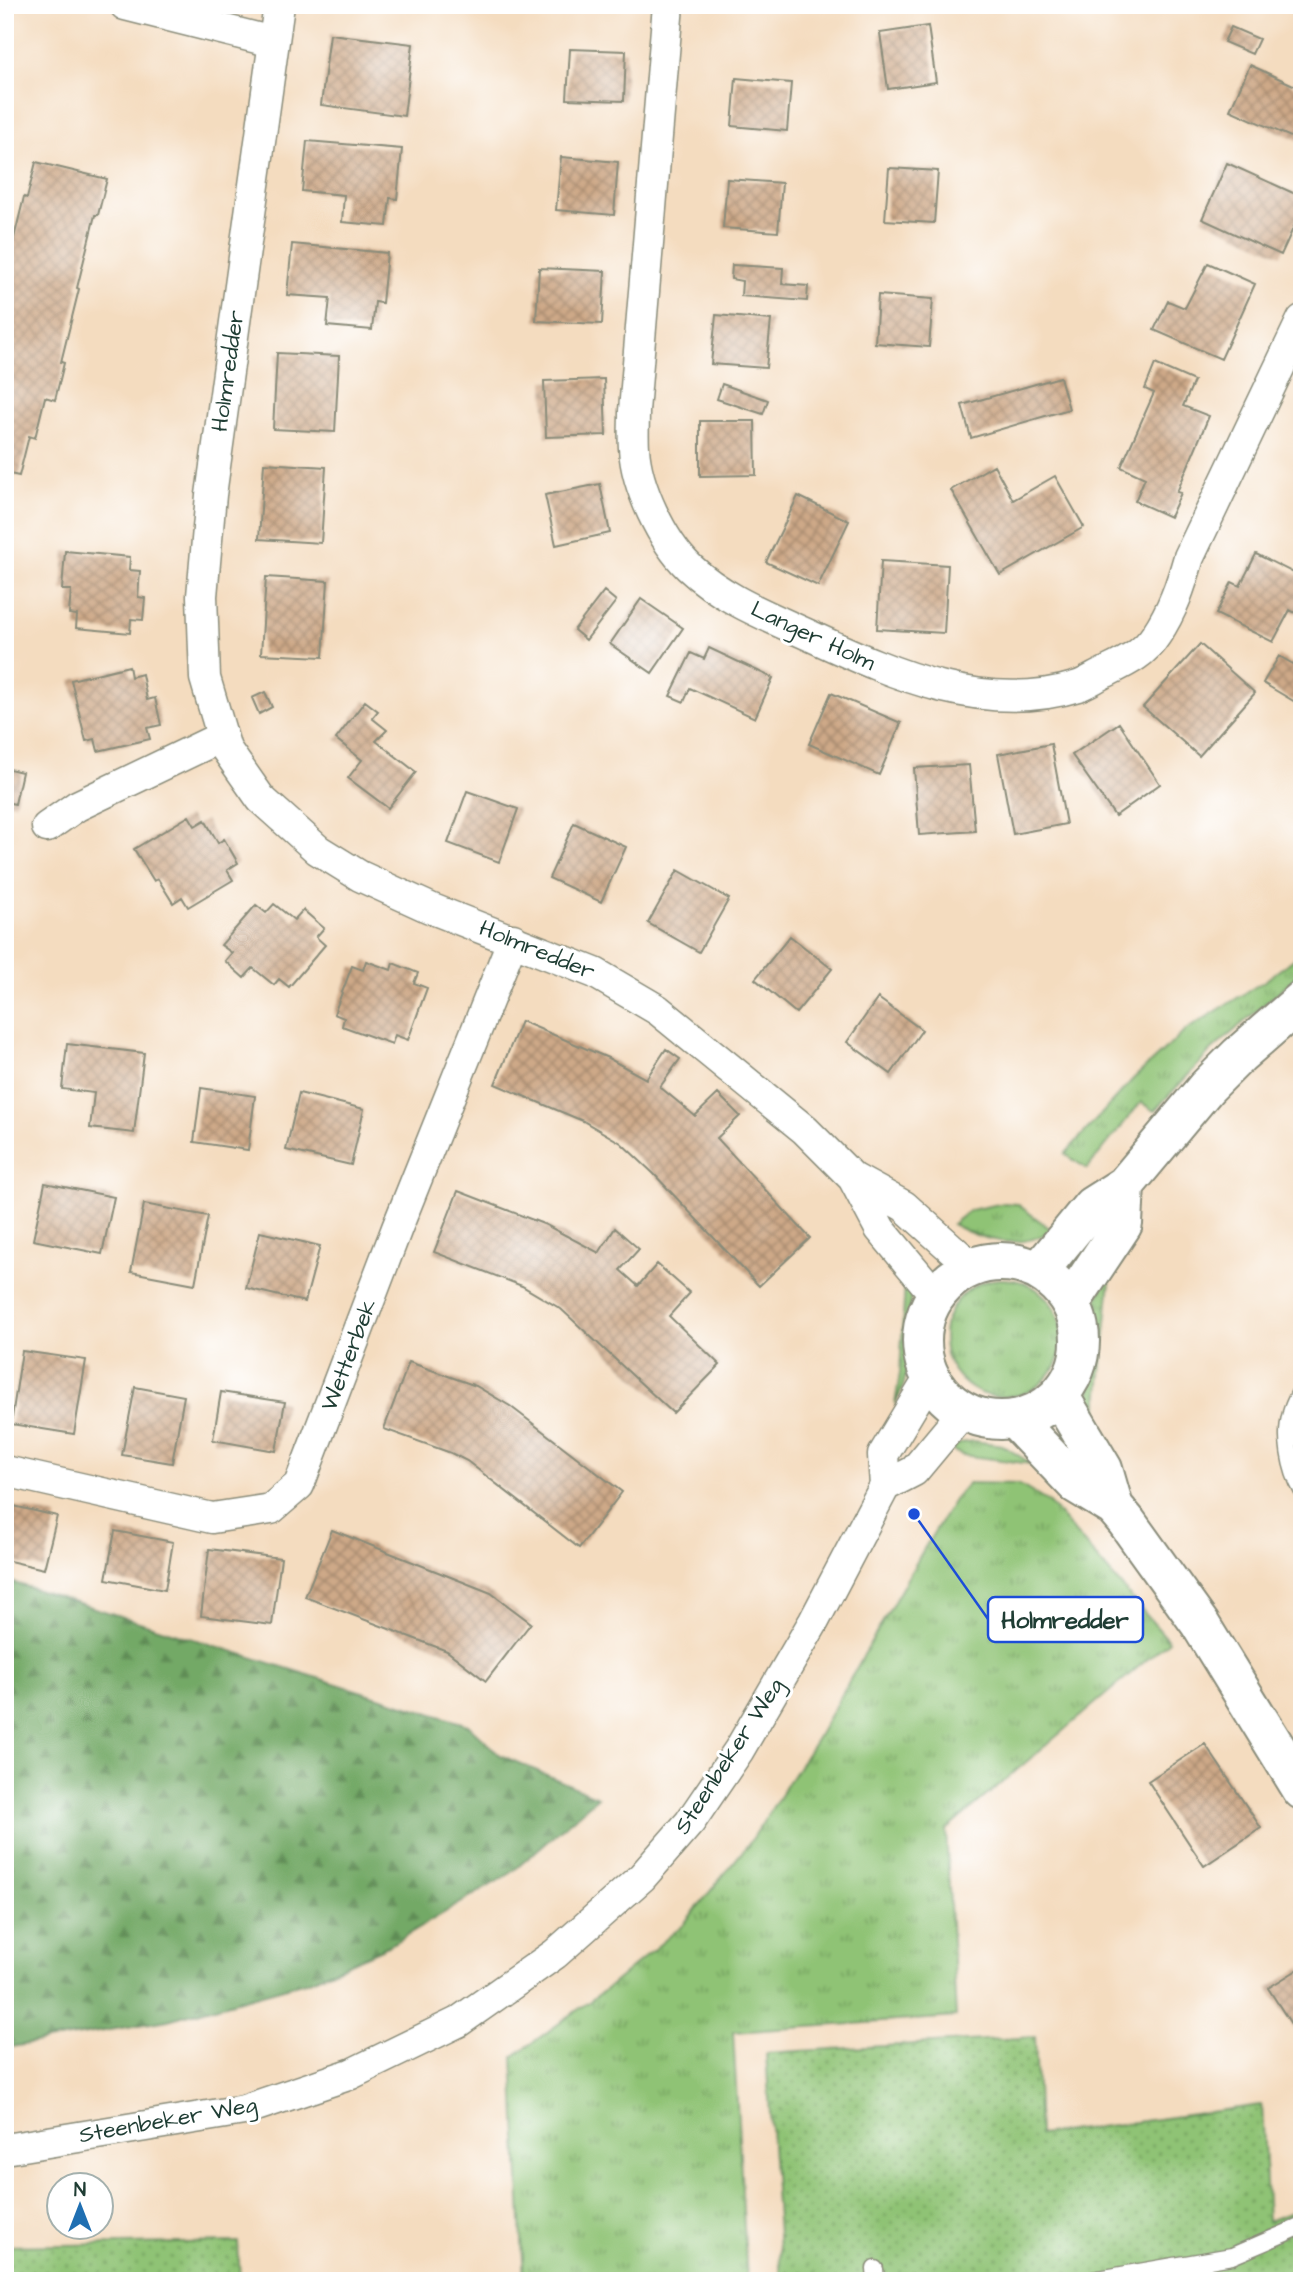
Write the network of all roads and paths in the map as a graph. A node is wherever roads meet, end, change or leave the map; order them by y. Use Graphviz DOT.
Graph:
graph roads {
  1 [pos="125,5"];
  2 [pos="279,5"];
  3 [pos="668,5"];
  4 [pos="273,42"];
  5 [pos="1302,320"];
  6 [pos="221,737"];
  7 [pos="47,827"];
  8 [pos="513,939"];
  9 [pos="1302,1000"];
  10 [pos="853,1178"];
  11 [pos="1125,1185"];
  12 [pos="972,1267"];
  13 [pos="1039,1271"];
  14 [pos="936,1296"];
  15 [pos="1071,1303"];
  16 [pos="930,1377"];
  17 [pos="1302,1388"];
  18 [pos="1059,1395"];
  19 [pos="964,1411"];
  20 [pos="1014,1419"];
  21 [pos="5,1471"];
  22 [pos="885,1486"];
  23 [pos="1302,1490"];
  24 [pos="1114,1507"];
  25 [pos="1302,1790"];
  26 [pos="5,2149"];
  27 [pos="1302,2226"];
  28 [pos="1087,2281"];
  1 -- 4 [label="street"];
  2 -- 4 [label="street, Holmredder"];
  3 -- 5 [label="street, Langer Holm"];
  4 -- 6 [label="street, Holmredder"];
  6 -- 7 [label="street"];
  6 -- 8 [label="street, Holmredder"];
  8 -- 10 [label="street, Holmredder"];
  8 -- 21 [label="street, Wetterbek"];
  9 -- 11 [label="street"];
  10 -- 12 [label="street, Holmredder"];
  10 -- 14 [label="street, Holmredder"];
  11 -- 13 [label="street"];
  11 -- 15 [label="street"];
  12 -- 13 [label="street"];
  12 -- 14 [label="street"];
  13 -- 15 [label="street"];
  14 -- 16 [label="street"];
  15 -- 18 [label="street"];
  16 -- 19 [label="street"];
  16 -- 22 [label="street, Steenbeker Weg"];
  17 -- 23 [label="lane"];
  18 -- 20 [label="street"];
  18 -- 24 [label="street"];
  19 -- 20 [label="street"];
  19 -- 22 [label="street"];
  20 -- 24 [label="street"];
  22 -- 26 [label="street, Steenbeker Weg"];
  24 -- 25 [label="street"];
  27 -- 28 [label="lane"];
}
